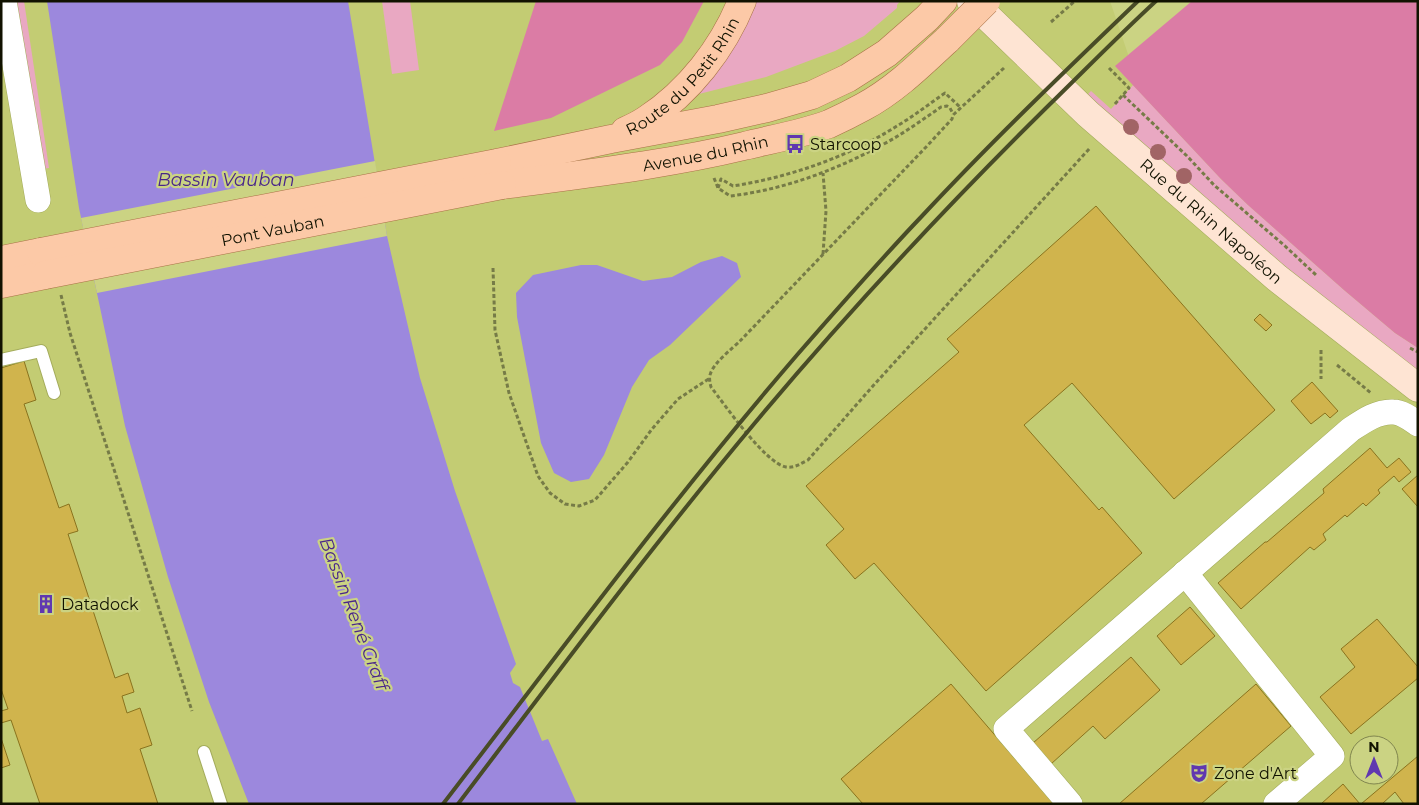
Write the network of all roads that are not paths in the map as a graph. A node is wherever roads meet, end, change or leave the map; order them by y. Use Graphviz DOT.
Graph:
graph roads {
  1 [pos="4,1"];
  2 [pos="742,1"];
  3 [pos="971,1"];
  4 [pos="986,1"];
  5 [pos="935,10"];
  6 [pos="611,139"];
  7 [pos="499,174"];
  8 [pos="38,200"];
  9 [pos="1,260"];
  10 [pos="49,274"];
  11 [pos="1,284"];
  12 [pos="1,360"];
  13 [pos="1418,388"];
  14 [pos="54,393"];
  15 [pos="1418,424"];
  16 [pos="1185,573"];
  17 [pos="204,752"];
  18 [pos="220,804"];
  19 [pos="1070,804"];
  20 [pos="1276,804"];
  1 -- 8 [label="street"];
  2 -- 6 [label="main road, Route du Petit Rhin"];
  3 -- 13 [label="main road, Rue du Rhin Napoléon"];
  4 -- 7 [label="main road, Avenue du Rhin, bridge"];
  5 -- 6 [label="main road, Avenue du Rhin"];
  6 -- 7 [label="main road, Avenue du Rhin"];
  7 -- 10 [label="main road, Pont Vauban, bridge"];
  9 -- 10 [label="main road"];
  10 -- 11 [label="main road"];
  12 -- 14 [label="lane"];
  15 -- 16 [label="street"];
  16 -- 19 [label="street"];
  16 -- 20 [label="street"];
  17 -- 18 [label="lane"];
}
